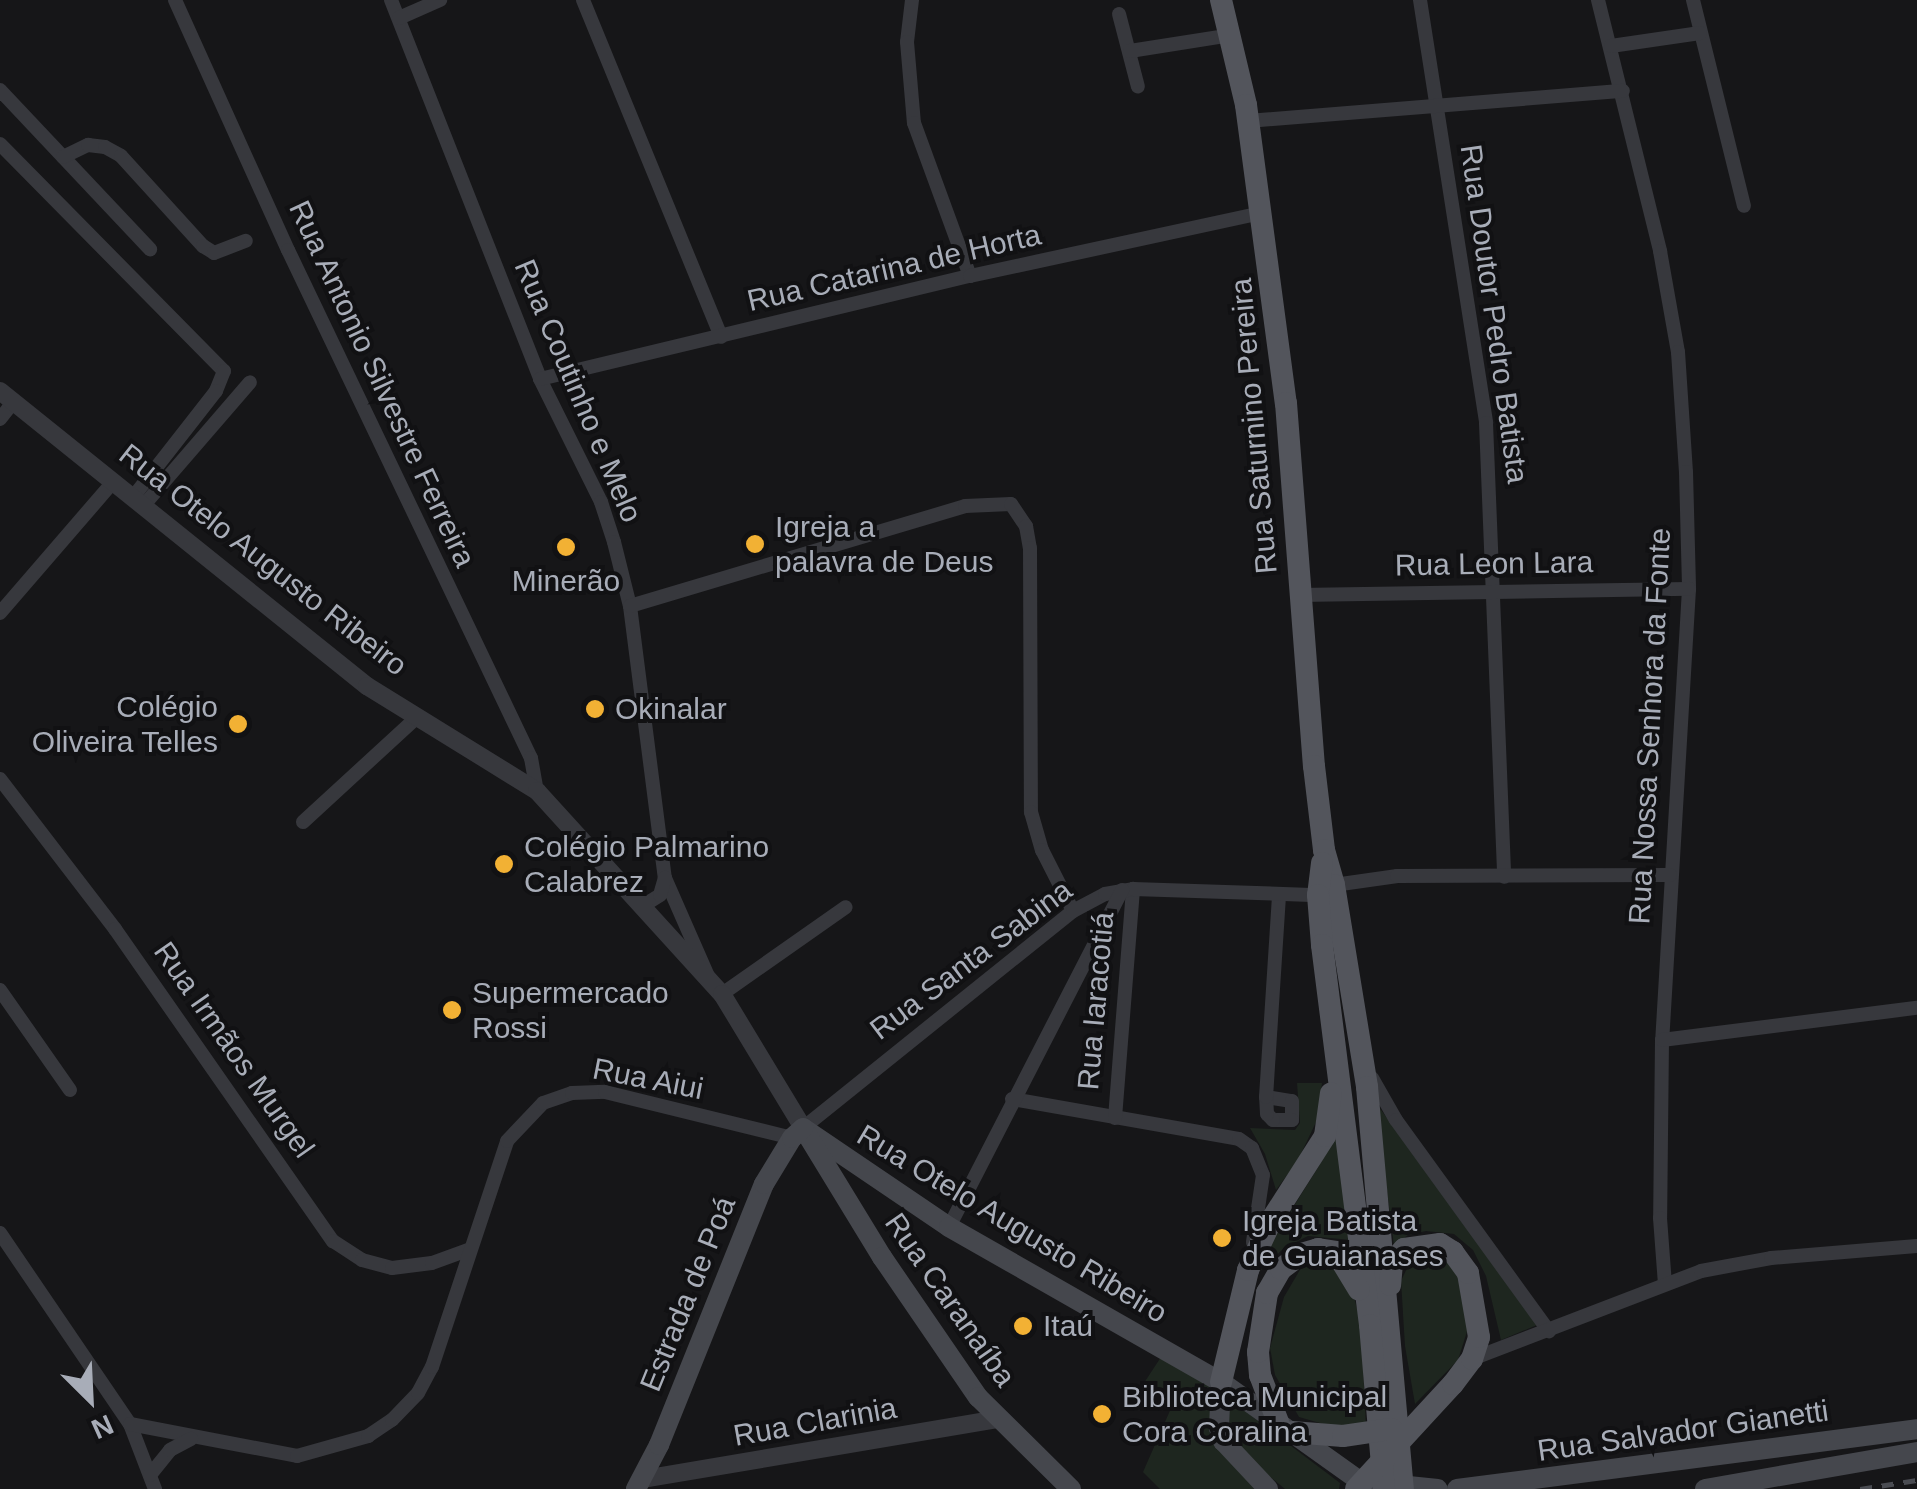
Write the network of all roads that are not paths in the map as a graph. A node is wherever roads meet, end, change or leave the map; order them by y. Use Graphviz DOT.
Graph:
graph roads {
  1 [pos="174,0"];
  2 [pos="391,0"];
  3 [pos="440,0"];
  4 [pos="583,0"];
  5 [pos="912,0"];
  6 [pos="1221,0"];
  7 [pos="1420,0"];
  8 [pos="1598,0"];
  9 [pos="1693,0"];
  10 [pos="1119,14"];
  11 [pos="398,18"];
  12 [pos="1700,34"];
  13 [pos="1231,35"];
  14 [pos="1611,46"];
  15 [pos="1130,51"];
  16 [pos="1138,87"];
  17 [pos="0,90"];
  18 [pos="1623,91"];
  19 [pos="1437,108"];
  20 [pos="1248,122"];
  21 [pos="0,144"];
  22 [pos="63,157"];
  23 [pos="1744,206"];
  24 [pos="1261,214"];
  25 [pos="246,241"];
  26 [pos="150,249"];
  27 [pos="970,276"];
  28 [pos="720,338"];
  29 [pos="540,379"];
  30 [pos="250,382"];
  31 [pos="7,396"];
  32 [pos="0,418"];
  33 [pos="114,481"];
  34 [pos="139,500"];
  35 [pos="1689,589"];
  36 [pos="1495,591"];
  37 [pos="1300,595"];
  38 [pos="630,606"];
  39 [pos="0,613"];
  40 [pos="417,717"];
  41 [pos="0,779"];
  42 [pos="537,791"];
  43 [pos="303,822"];
  44 [pos="1670,874"];
  45 [pos="1504,877"];
  46 [pos="665,878"];
  47 [pos="1128,890"];
  48 [pos="1326,890"];
  49 [pos="1279,896"];
  50 [pos="641,906"];
  51 [pos="846,907"];
  52 [pos="1074,911"];
  53 [pos="708,977"];
  54 [pos="0,990"];
  55 [pos="722,994"];
  56 [pos="1917,1008"];
  57 [pos="1662,1040"];
  58 [pos="1364,1061"];
  59 [pos="1335,1064"];
  60 [pos="70,1090"];
  61 [pos="1266,1097"];
  62 [pos="1012,1099"];
  63 [pos="1114,1118"];
  64 [pos="797,1133"];
  65 [pos="949,1227"];
  66 [pos="0,1233"];
  67 [pos="1917,1246"];
  68 [pos="468,1250"];
  69 [pos="1248,1270"];
  70 [pos="1664,1284"];
  71 [pos="1378,1320"];
  72 [pos="1549,1331"];
  73 [pos="1472,1360"];
  74 [pos="1221,1382"];
  75 [pos="997,1419"];
  76 [pos="1418,1420"];
  77 [pos="130,1424"];
  78 [pos="1285,1427"];
  79 [pos="1917,1429"];
  80 [pos="192,1438"];
  81 [pos="1917,1452"];
  82 [pos="153,1482"];
  83 [pos="639,1484"];
  84 [pos="1358,1485"];
  85 [pos="1071,1489"];
  86 [pos="1268,1489"];
  87 [pos="1384,1489"];
  88 [pos="1403,1489"];
  89 [pos="1438,1489"];
  90 [pos="1457,1489"];
  91 [pos="1705,1489"];
  1 -- 42 [label="street, Rua Antonio Silvestre Ferreira"];
  2 -- 11 [label="street, Rua Coutinho e Melo"];
  3 -- 11 [label="street"];
  4 -- 28 [label="street"];
  5 -- 27 [label="street"];
  6 -- 13 [label="main road, Rua Saturnino Pereira"];
  7 -- 19 [label="street, Rua Doutor Pedro Batista"];
  8 -- 14 [label="street, Rua Nossa Senhora da Fonte"];
  9 -- 12 [label="street"];
  10 -- 15 [label="street"];
  11 -- 29 [label="street, Rua Coutinho e Melo"];
  12 -- 14 [label="street"];
  12 -- 23 [label="street"];
  13 -- 15 [label="street"];
  13 -- 20 [label="main road, Rua Saturnino Pereira"];
  14 -- 18 [label="street, Rua Nossa Senhora da Fonte"];
  15 -- 16 [label="street"];
  17 -- 22 [label="street"];
  18 -- 19 [label="street"];
  18 -- 35 [label="street, Rua Nossa Senhora da Fonte"];
  19 -- 20 [label="street"];
  19 -- 36 [label="street, Rua Doutor Pedro Batista"];
  20 -- 24 [label="main road, Rua Saturnino Pereira"];
  21 -- 34 [label="street"];
  22 -- 25 [label="street"];
  22 -- 26 [label="street"];
  24 -- 27 [label="street, Rua Catarina de Horta"];
  24 -- 37 [label="main road, Rua Saturnino Pereira"];
  27 -- 28 [label="street, Rua Catarina de Horta"];
  28 -- 29 [label="street, Rua Catarina de Horta"];
  29 -- 38 [label="street, Rua Coutinho e Melo"];
  30 -- 34 [label="street"];
  31 -- 32 [label="street"];
  31 -- 33 [label="street, Rua Otelo Augusto Ribeiro"];
  33 -- 34 [label="street, Rua Otelo Augusto Ribeiro"];
  33 -- 39 [label="street"];
  34 -- 40 [label="street, Rua Otelo Augusto Ribeiro"];
  35 -- 36 [label="street, Rua Leon Lara"];
  35 -- 44 [label="street, Rua Nossa Senhora da Fonte"];
  36 -- 37 [label="street, Rua Leon Lara"];
  36 -- 45 [label="street, Rua Doutor Pedro Batista"];
  37 -- 48 [label="main road, Rua Saturnino Pereira"];
  38 -- 46 [label="street, Rua Coutinho e Melo"];
  38 -- 52 [label="street"];
  40 -- 42 [label="street, Rua Otelo Augusto Ribeiro"];
  40 -- 43 [label="street"];
  41 -- 68 [label="street, Rua Irmãos Murgel"];
  42 -- 50 [label="street, Rua Otelo Augusto Ribeiro"];
  44 -- 45 [label="street, Rua Santa Sabina"];
  44 -- 57 [label="street, Rua Nossa Senhora da Fonte"];
  45 -- 48 [label="street, Rua Santa Sabina"];
  46 -- 50 [label="street"];
  46 -- 53 [label="street, Rua Coutinho e Melo"];
  47 -- 49 [label="street, Rua Santa Sabina"];
  47 -- 52 [label="street, Rua Santa Sabina"];
  47 -- 62 [label="street"];
  47 -- 63 [label="street, Rua Iaracotiá"];
  48 -- 49 [label="street, Rua Santa Sabina"];
  48 -- 58 [label="main road, Rua Saturnino Pereira"];
  48 -- 59 [label="main road, Rua Saturnino Pereira"];
  49 -- 61 [label="street"];
  50 -- 53 [label="street, Rua Otelo Augusto Ribeiro"];
  51 -- 55 [label="street"];
  52 -- 64 [label="street, Rua Santa Sabina"];
  53 -- 55 [label="street, Rua Otelo Augusto Ribeiro"];
  54 -- 60 [label="street"];
  55 -- 64 [label="street, Rua Otelo Augusto Ribeiro"];
  56 -- 57 [label="street"];
  57 -- 70 [label="street, Rua Nossa Senhora da Fonte"];
  58 -- 71 [label="main road, Rua Saturnino Pereira"];
  58 -- 72 [label="street, Rua Saturnino Pereira"];
  59 -- 69 [label="main road"];
  59 -- 71 [label="main road, Rua Saturnino Pereira"];
  62 -- 63 [label="street"];
  62 -- 65 [label="street"];
  63 -- 69 [label="street"];
  64 -- 65 [label="main road, Rua Otelo Augusto Ribeiro"];
  64 -- 68 [label="street, Rua Aiui"];
  64 -- 75 [label="main road, Rua Caranaíba"];
  64 -- 83 [label="main road, Estrada de Poá"];
  65 -- 74 [label="main road, Rua Otelo Augusto Ribeiro"];
  66 -- 77 [label="street"];
  67 -- 70 [label="street"];
  68 -- 80 [label="street, Rua Aiui"];
  69 -- 74 [label="main road"];
  70 -- 72 [label="street"];
  71 -- 73 [label="main road"];
  71 -- 78 [label="main road"];
  71 -- 87 [label="main road"];
  71 -- 88 [label="main road"];
  72 -- 73 [label="street"];
  73 -- 76 [label="main road"];
  74 -- 78 [label="main road, Rua Otelo Augusto Ribeiro"];
  74 -- 86 [label="main road"];
  75 -- 83 [label="street, Rua Clarinia"];
  75 -- 85 [label="main road, Rua Caranaíba"];
  76 -- 78 [label="main road"];
  76 -- 84 [label="main road"];
  77 -- 80 [label="street, Rua Aiui"];
  77 -- 82 [label="street"];
  78 -- 84 [label="main road, Rua Otelo Augusto Ribeiro"];
  79 -- 90 [label="main road, Rua Salvador Gianetti"];
  80 -- 82 [label="street"];
  81 -- 91 [label="main road, Rua Salvador Gianetti"];
  84 -- 89 [label="main road"];
}
